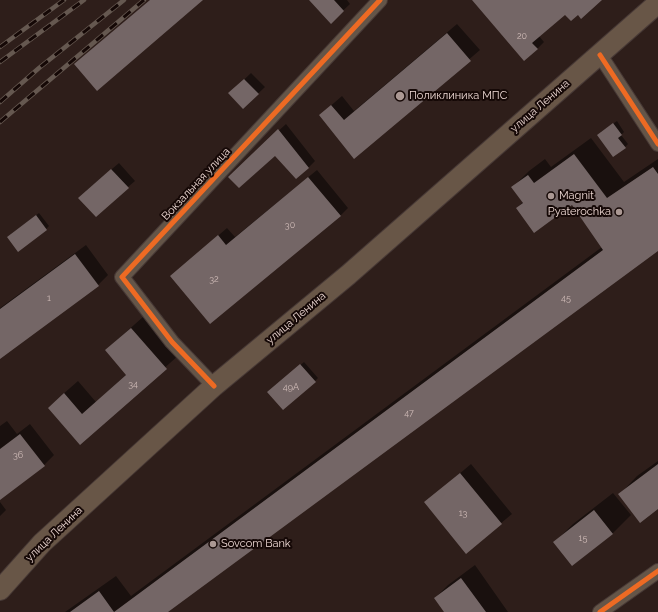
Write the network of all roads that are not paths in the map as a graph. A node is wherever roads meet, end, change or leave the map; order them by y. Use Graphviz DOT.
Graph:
graph roads {
  1 [pos="380,0"];
  2 [pos="658,3"];
  3 [pos="600,55"];
  4 [pos="658,144"];
  5 [pos="214,386"];
  6 [pos="658,571"];
  7 [pos="0,590"];
  8 [pos="600,612"];
  1 -- 5 [label="street, Вокзальная улица"];
  2 -- 3 [label="main road, улица Ленина"];
  3 -- 4 [label="street"];
  3 -- 5 [label="main road, улица Ленина"];
  5 -- 7 [label="main road, улица Ленина"];
  6 -- 8 [label="street"];
}
